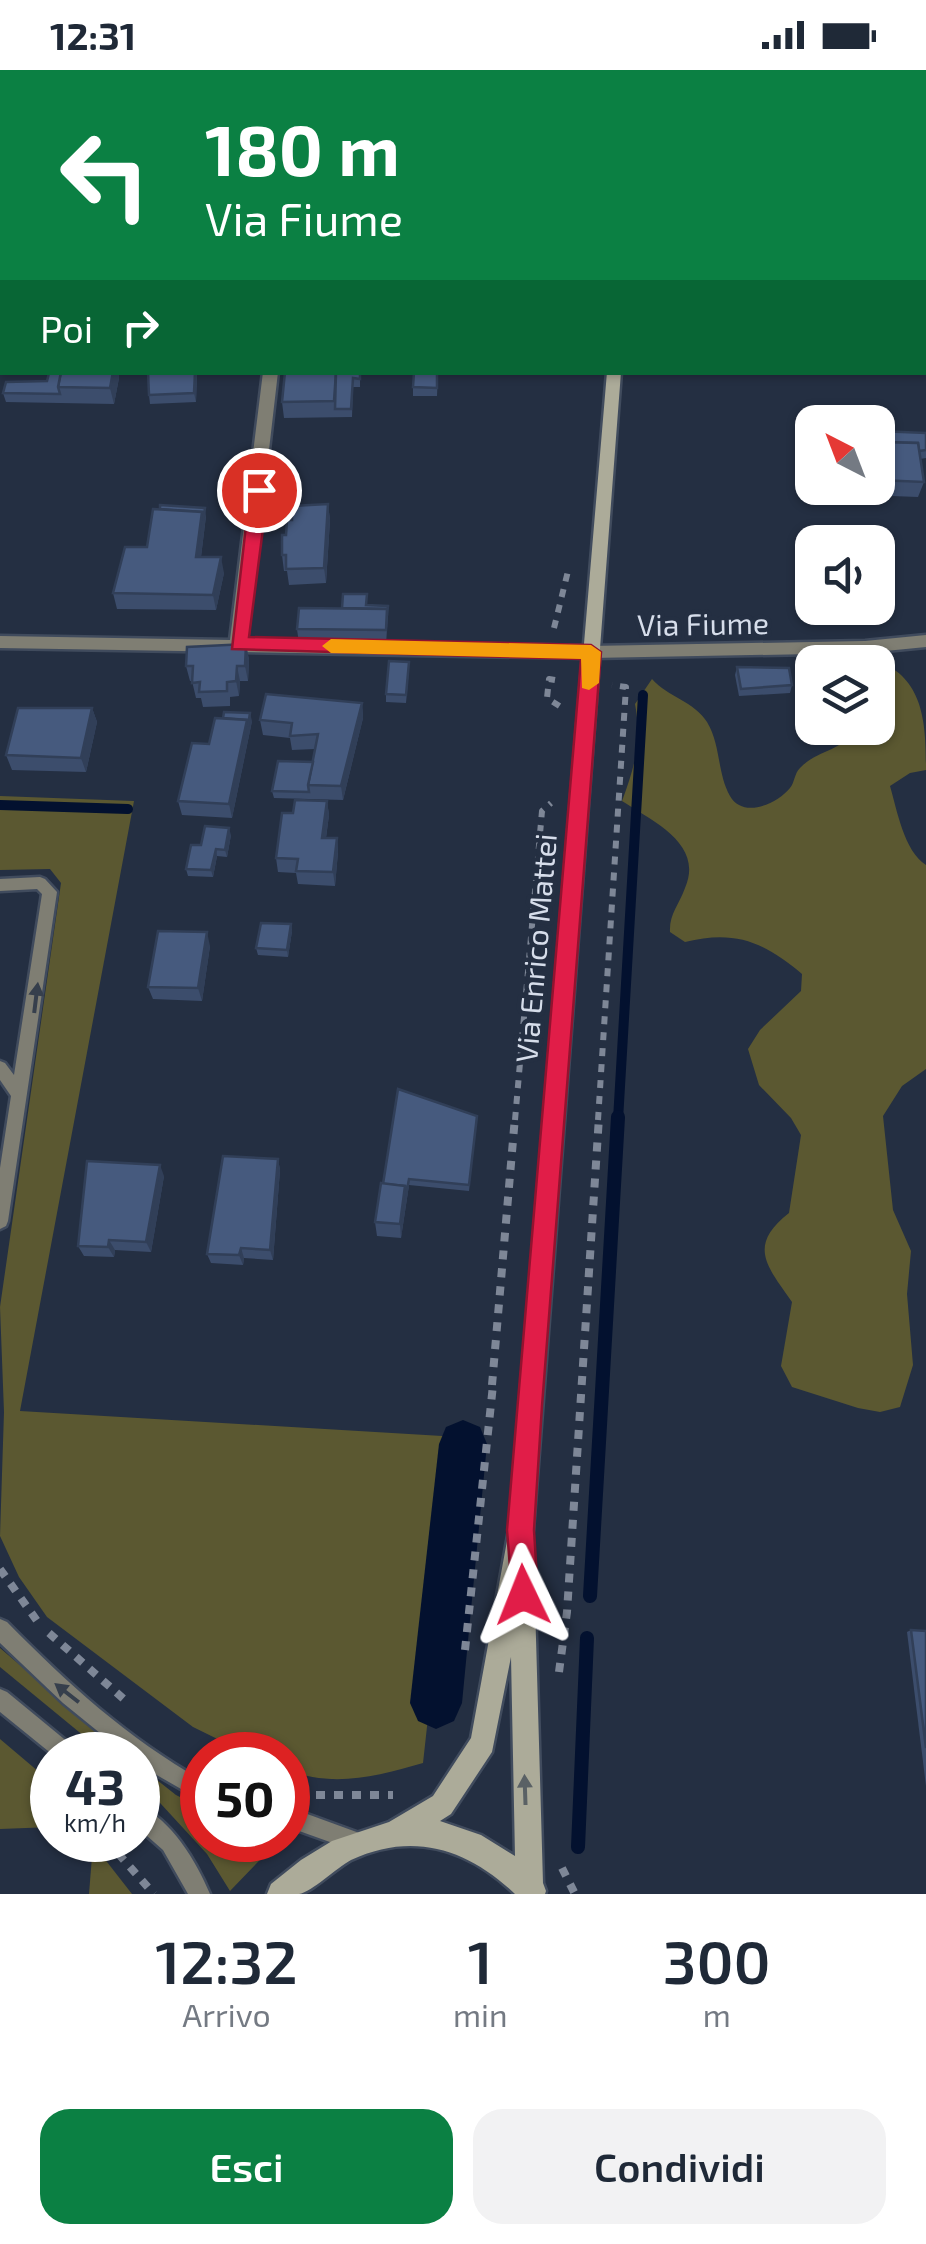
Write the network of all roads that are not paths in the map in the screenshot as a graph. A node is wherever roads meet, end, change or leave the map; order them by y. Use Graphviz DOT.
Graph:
graph roads {
  1 [pos="271,375"];
  2 [pos="614,375"];
  3 [pos="926,641"];
  4 [pos="0,642"];
  5 [pos="238,644"];
  6 [pos="591,652"];
  7 [pos="0,885"];
  8 [pos="0,1068"];
  9 [pos="19,1094"];
  10 [pos="0,1221"];
  11 [pos="520,1530"];
  12 [pos="0,1630"];
  13 [pos="0,1699"];
  14 [pos="40,1732"];
  15 [pos="180,1780"];
  16 [pos="310,1824"];
  17 [pos="399,1831"];
  18 [pos="160,1834"];
  19 [pos="356,1840"];
  20 [pos="532,1890"];
  21 [pos="200,1894"];
  22 [pos="281,1894"];
  1 -- 5 [label="street"];
  2 -- 6 [label="main road, Via Enrico Mattei"];
  3 -- 6 [label="street, Via Fiume"];
  4 -- 5 [label="street, Via Fiume"];
  5 -- 6 [label="street, Via Fiume"];
  6 -- 11 [label="main road, Via Enrico Mattei"];
  9 -- 7 [label="lane, one-way"];
  8 -- 9 [label="lane"];
  9 -- 10 [label="lane"];
  11 -- 17 [label="main road, Via Enrico Mattei"];
  20 -- 11 [label="main road, Via Enrico Mattei, one-way"];
  15 -- 12 [label="lane, one-way"];
  13 -- 14 [label="lane"];
  16 -- 19 [label="lane"];
  17 -- 19 [label="main road, Via Enrico Mattei"];
  17 -- 20 [label="main road, Via Enrico Mattei"];
  18 -- 21 [label="lane"];
  19 -- 22 [label="main road, Via Enrico Mattei"];
}
